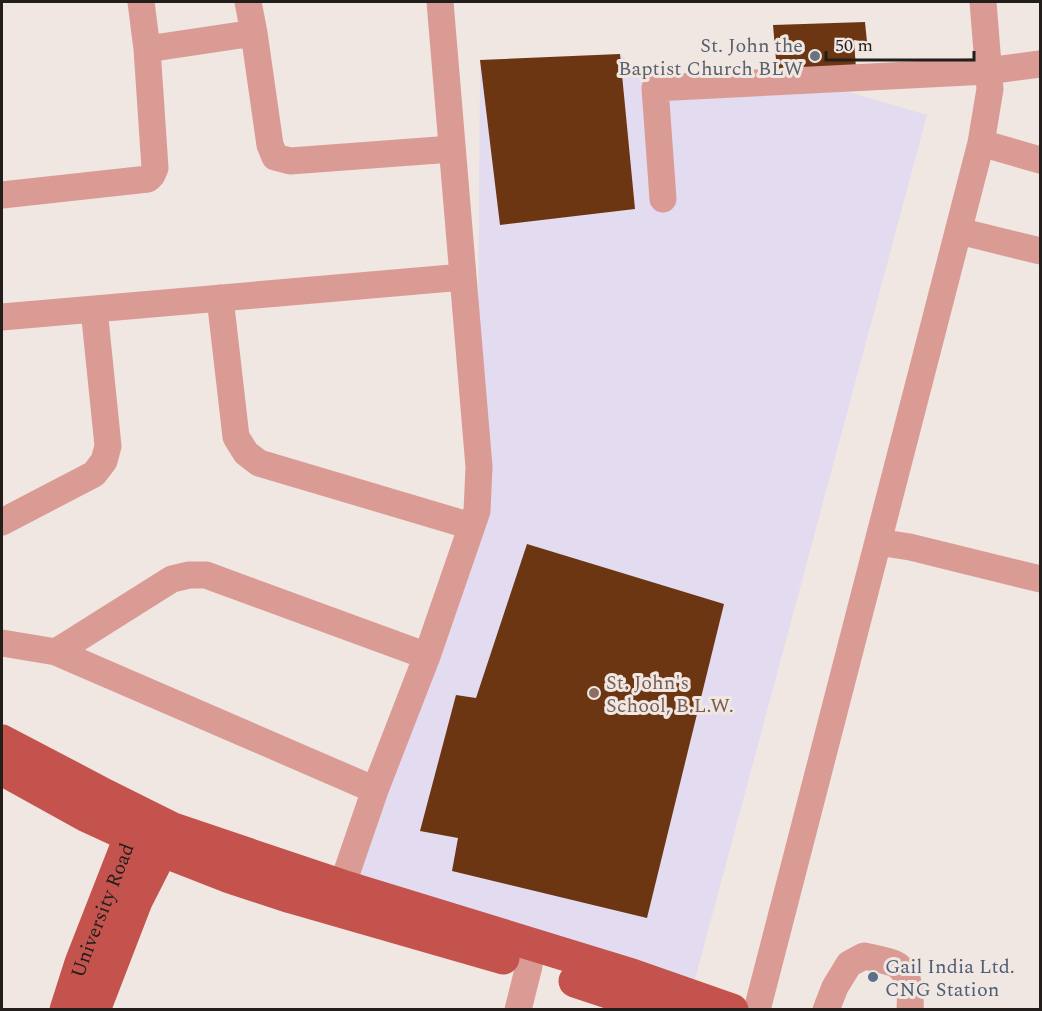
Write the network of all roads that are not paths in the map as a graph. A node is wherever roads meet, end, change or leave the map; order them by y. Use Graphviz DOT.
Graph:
graph roads {
  1 [pos="141,2"];
  2 [pos="248,2"];
  3 [pos="440,2"];
  4 [pos="983,2"];
  5 [pos="254,33"];
  6 [pos="147,49"];
  7 [pos="1041,64"];
  8 [pos="988,71"];
  9 [pos="981,143"];
  10 [pos="452,149"];
  11 [pos="1041,160"];
  12 [pos="2,195"];
  13 [pos="663,199"];
  14 [pos="959,231"];
  15 [pos="1041,251"];
  16 [pos="463,277"];
  17 [pos="220,298"];
  18 [pos="94,309"];
  19 [pos="2,317"];
  20 [pos="2,522"];
  21 [pos="471,526"];
  22 [pos="878,542"];
  23 [pos="1041,579"];
  24 [pos="2,643"];
  25 [pos="56,652"];
  26 [pos="427,656"];
  27 [pos="2,741"];
  28 [pos="2,769"];
  29 [pos="375,790"];
  30 [pos="95,805"];
  31 [pos="135,824"];
  32 [pos="168,840"];
  33 [pos="342,886"];
  34 [pos="124,893"];
  35 [pos="529,966"];
  36 [pos="66,1010"];
  37 [pos="94,1010"];
  38 [pos="518,1010"];
  39 [pos="662,1010"];
  40 [pos="732,1010"];
  41 [pos="757,1010"];
  42 [pos="826,1010"];
  43 [pos="910,1010"];
  1 -- 6 [label="street"];
  2 -- 5 [label="street"];
  3 -- 10 [label="street"];
  4 -- 8 [label="street"];
  5 -- 6 [label="street"];
  5 -- 10 [label="street"];
  6 -- 12 [label="street"];
  7 -- 8 [label="street"];
  8 -- 9 [label="street"];
  8 -- 13 [label="street"];
  9 -- 11 [label="street"];
  9 -- 14 [label="street"];
  10 -- 16 [label="street"];
  14 -- 15 [label="street"];
  14 -- 22 [label="street"];
  16 -- 17 [label="street"];
  16 -- 21 [label="street"];
  17 -- 18 [label="street"];
  17 -- 21 [label="street"];
  18 -- 19 [label="street"];
  18 -- 20 [label="street"];
  21 -- 26 [label="street"];
  22 -- 23 [label="street"];
  22 -- 41 [label="street"];
  24 -- 25 [label="street"];
  25 -- 26 [label="street"];
  25 -- 29 [label="street"];
  26 -- 29 [label="street"];
  27 -- 30 [label="main road"];
  28 -- 30 [label="main road"];
  29 -- 33 [label="street"];
  30 -- 31 [label="main road"];
  31 -- 32 [label="main road"];
  31 -- 34 [label="main road, University Road"];
  32 -- 33 [label="main road"];
  32 -- 34 [label="main road"];
  32 -- 35 [label="main road"];
  33 -- 40 [label="main road"];
  34 -- 36 [label="main road, University Road"];
  34 -- 37 [label="main road"];
  35 -- 38 [label="street"];
  35 -- 39 [label="main road"];
  42 -- 43 [label="street"];
}
